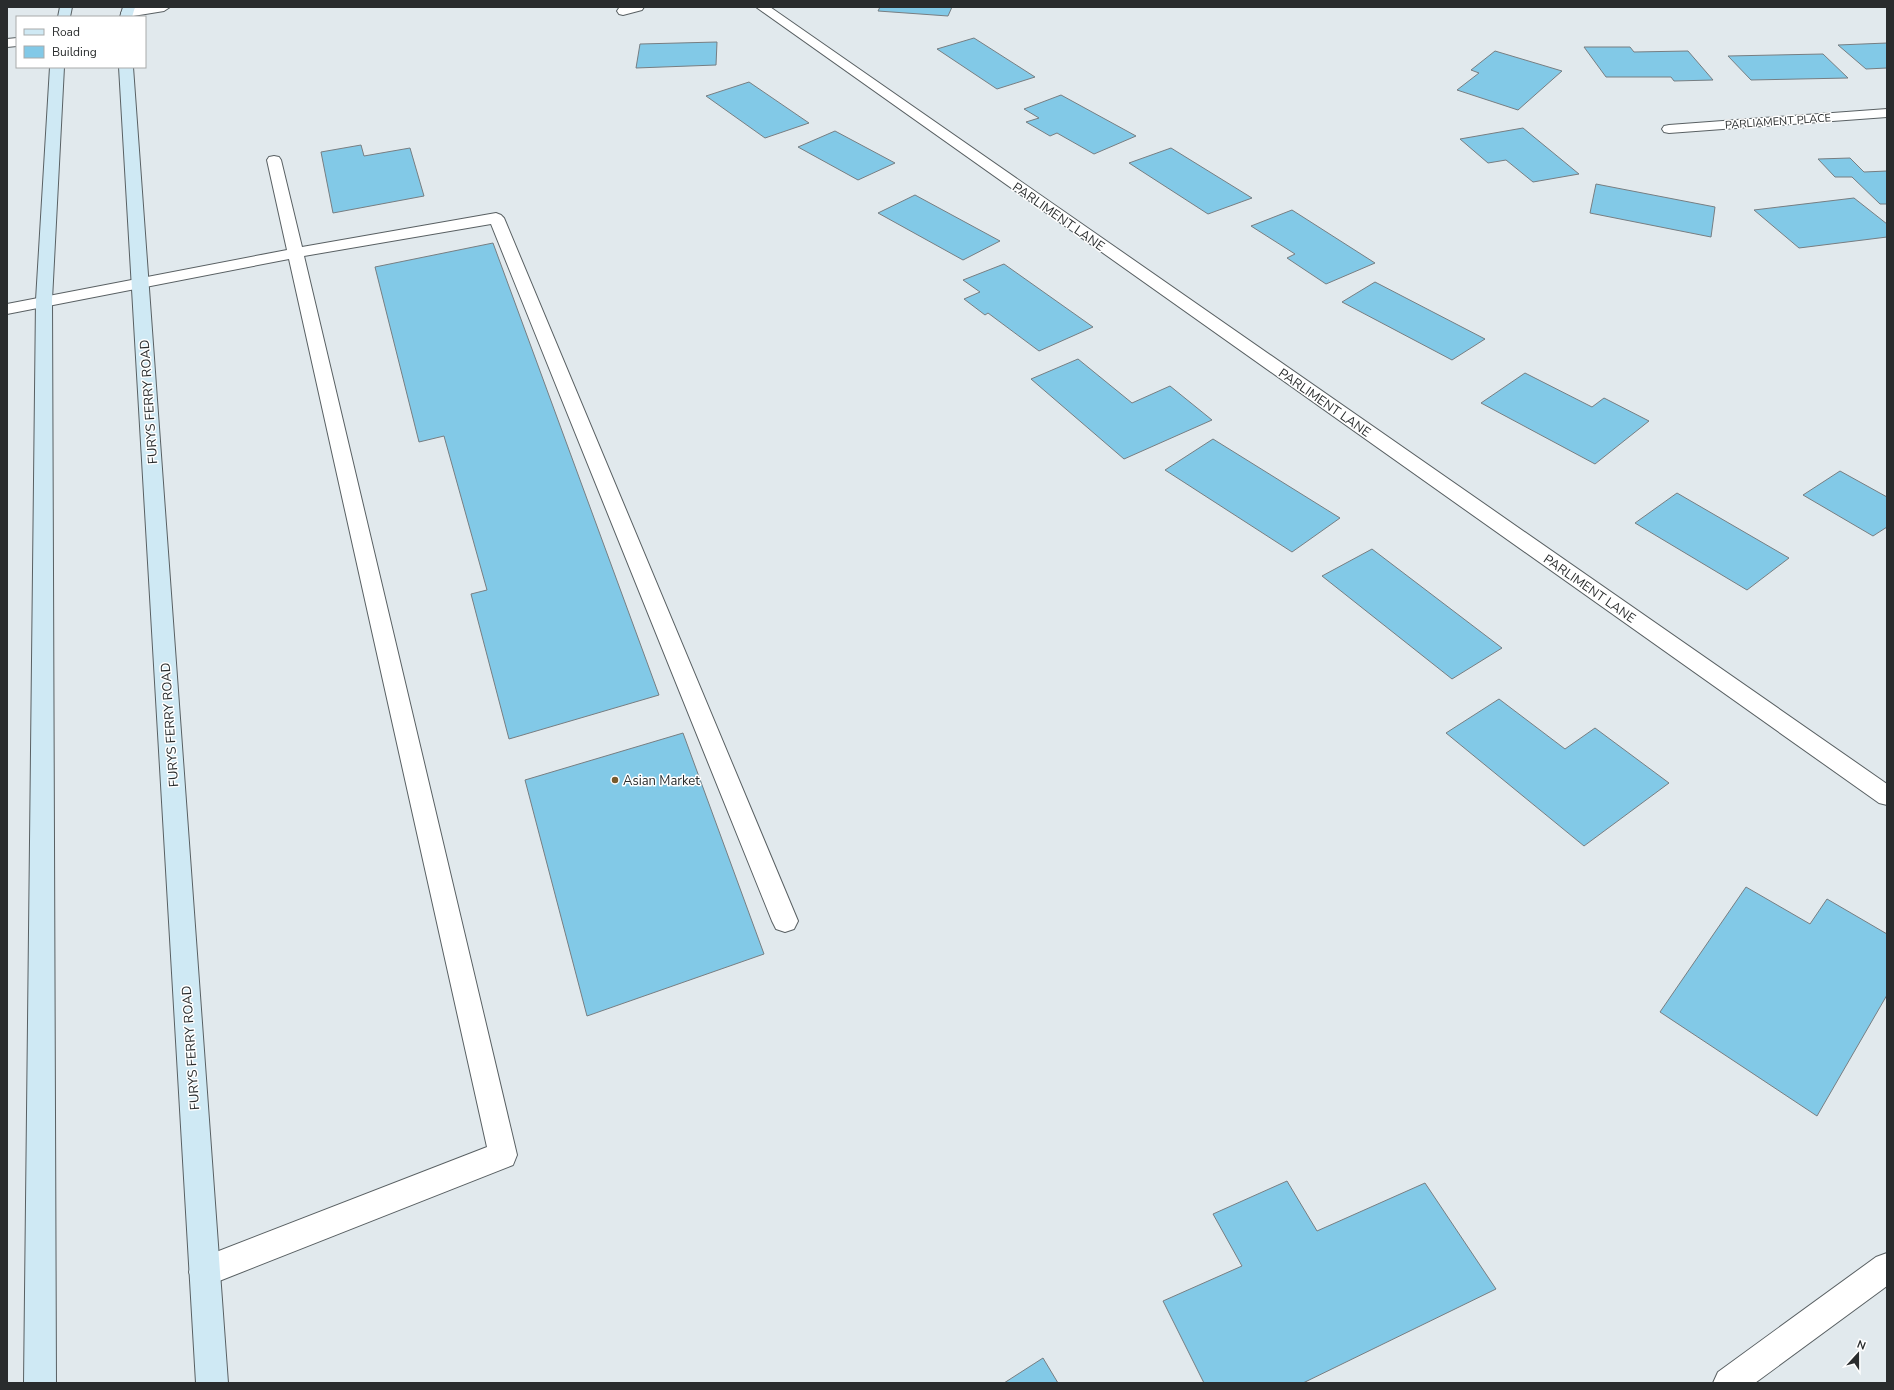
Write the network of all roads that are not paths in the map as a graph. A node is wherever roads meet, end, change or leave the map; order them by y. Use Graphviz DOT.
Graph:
graph roads {
  1 [pos="164,7"];
  2 [pos="638,7"];
  3 [pos="762,7"];
  4 [pos="622,11"];
  5 [pos="127,12"];
  6 [pos="57,68"];
  7 [pos="126,68"];
  8 [pos="1887,113"];
  9 [pos="1669,129"];
  10 [pos="274,160"];
  11 [pos="296,253"];
  12 [pos="140,284"];
  13 [pos="44,300"];
  14 [pos="7,309"];
  15 [pos="1887,796"];
  16 [pos="785,920"];
  17 [pos="1887,1268"];
  18 [pos="204,1272"];
  19 [pos="40,1383"];
  20 [pos="212,1383"];
  21 [pos="1729,1383"];
  1 -- 5 [label="street"];
  2 -- 4 [label="street"];
  3 -- 15 [label="street, PARLIMENT LANE"];
  6 -- 13 [label="main road"];
  7 -- 12 [label="main road, FURYS FERRY ROAD"];
  8 -- 9 [label="street, PARLIAMENT PLACE"];
  10 -- 11 [label="street"];
  11 -- 12 [label="street"];
  11 -- 16 [label="street"];
  11 -- 18 [label="street"];
  12 -- 13 [label="street"];
  12 -- 18 [label="main road, FURYS FERRY ROAD"];
  13 -- 14 [label="street"];
  13 -- 19 [label="main road"];
  17 -- 21 [label="street"];
  18 -- 20 [label="main road, FURYS FERRY ROAD"];
}
